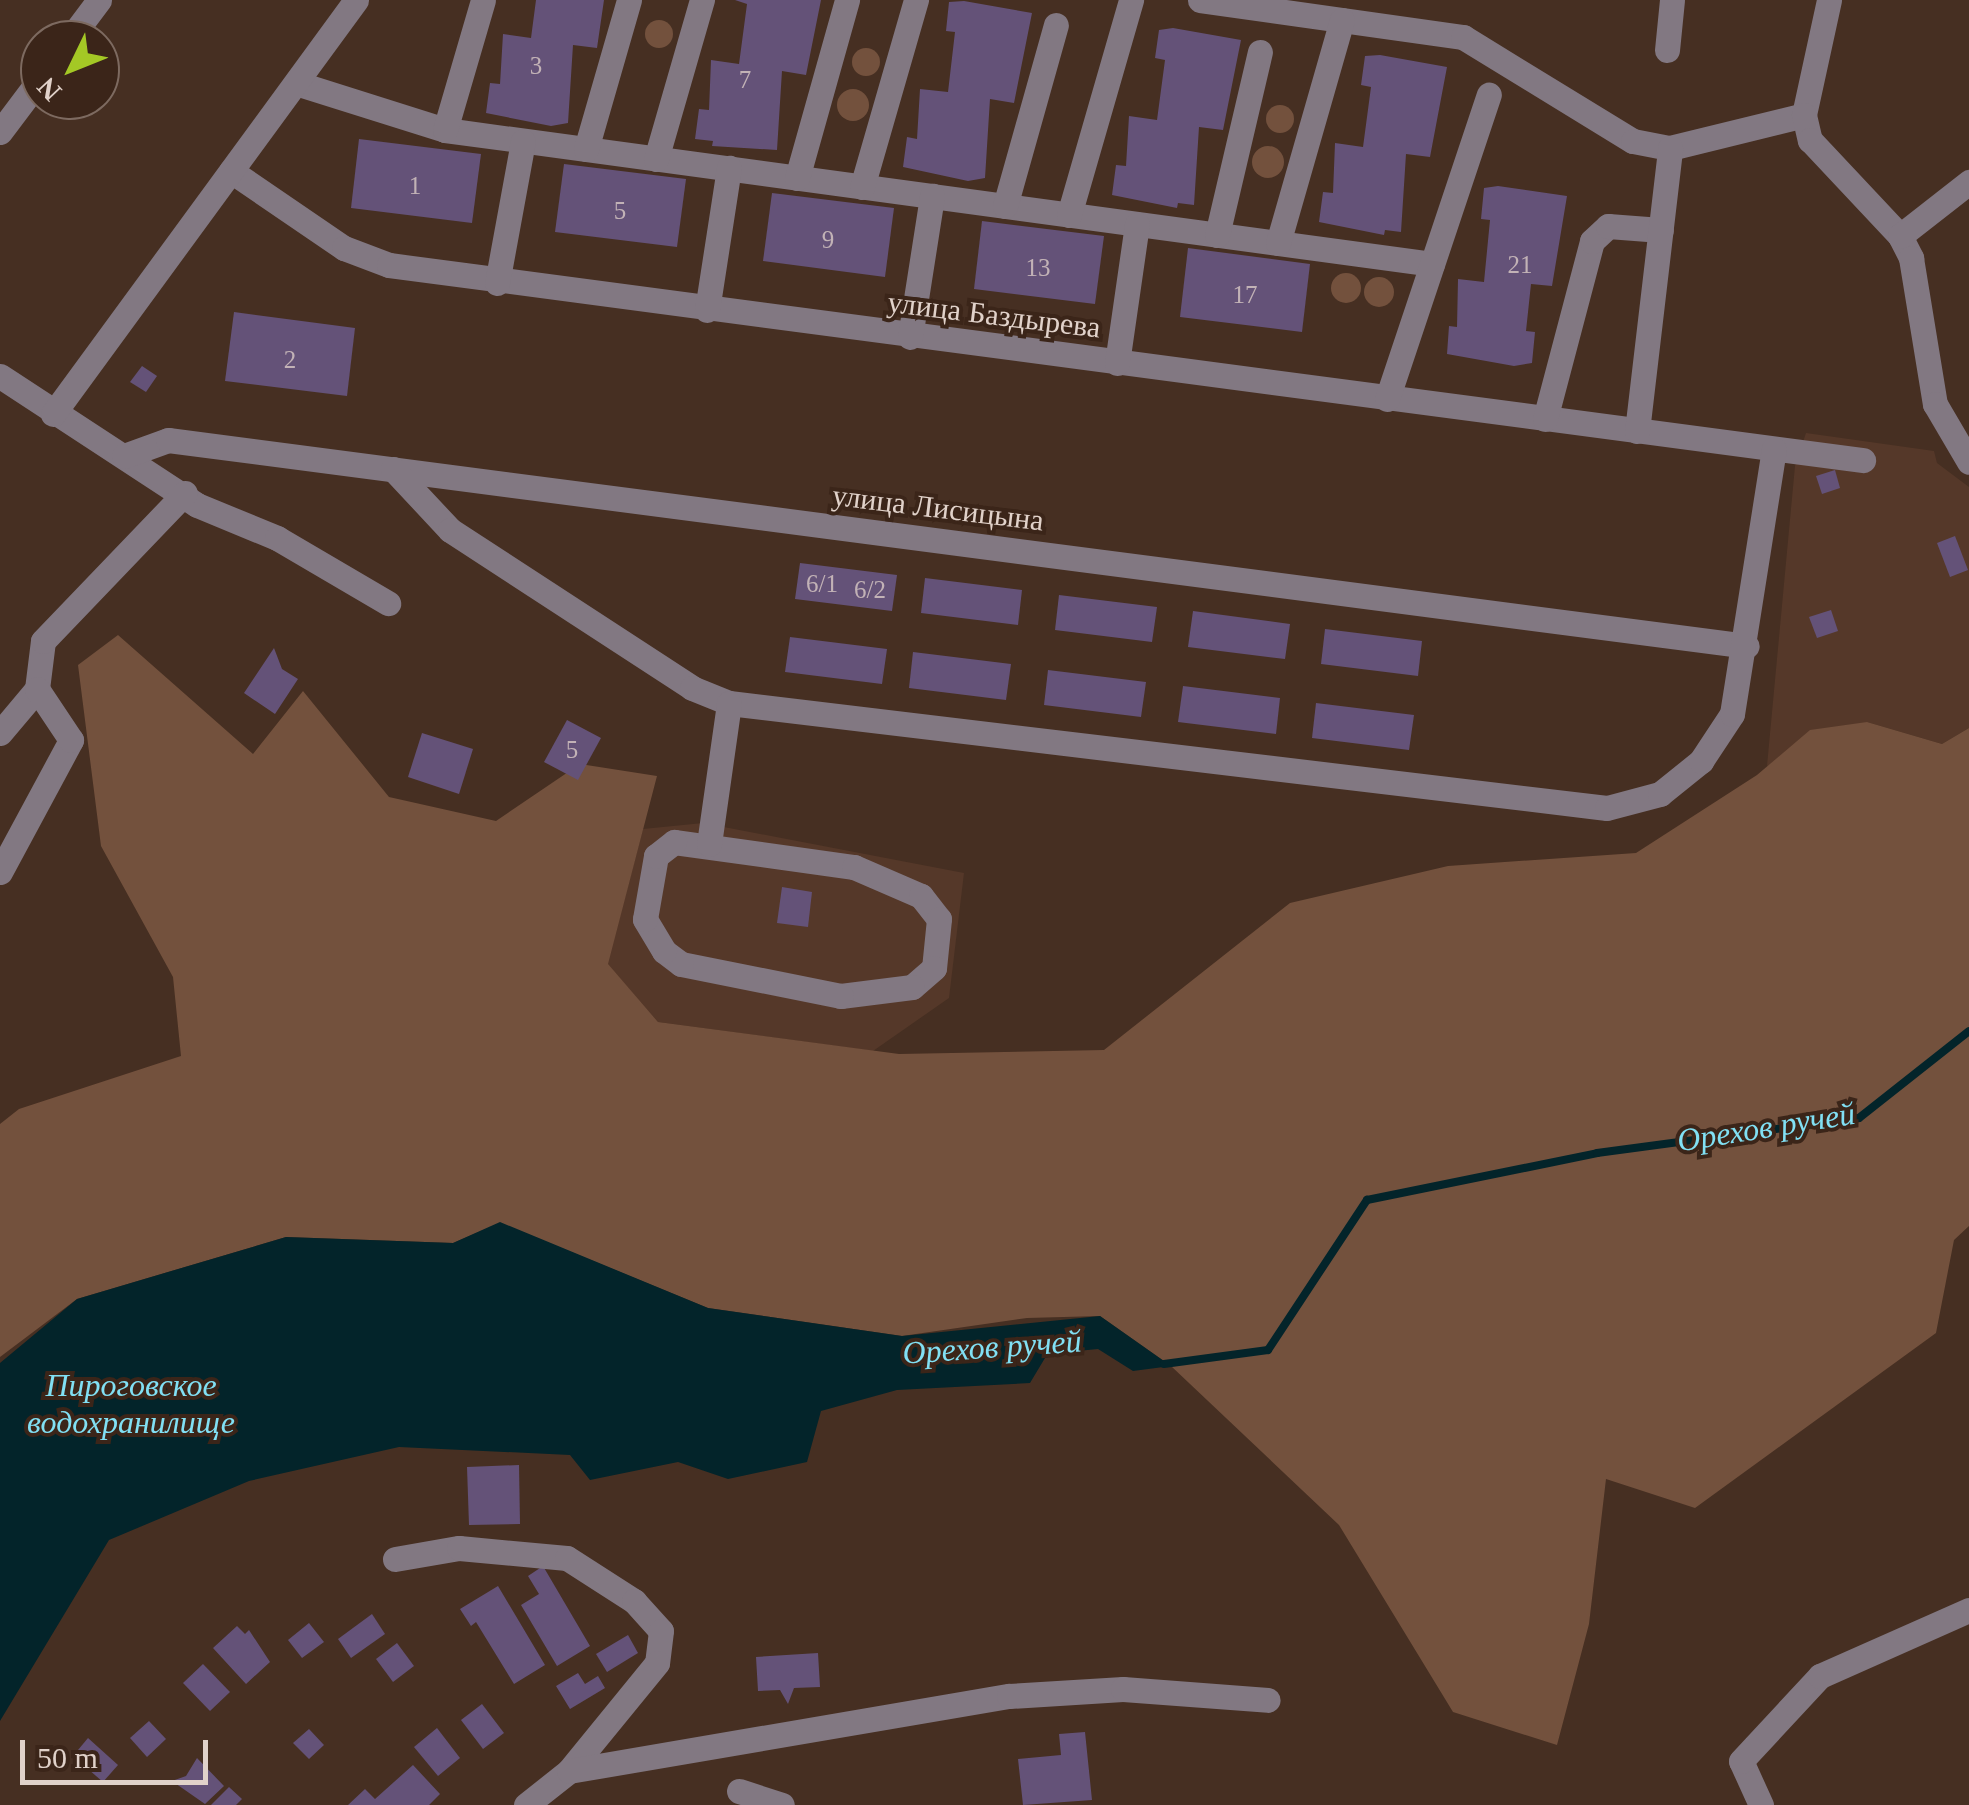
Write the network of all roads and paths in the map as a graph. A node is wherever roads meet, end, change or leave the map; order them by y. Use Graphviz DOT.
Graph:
graph roads {
  1 [pos="356,0"];
  2 [pos="483,0"];
  3 [pos="629,0"];
  4 [pos="702,0"];
  5 [pos="848,0"];
  6 [pos="916,0"];
  7 [pos="1130,0"];
  8 [pos="1200,0"];
  9 [pos="1672,0"];
  10 [pos="1829,0"];
  11 [pos="1342,20"];
  12 [pos="1056,26"];
  13 [pos="1667,50"];
  14 [pos="1260,52"];
  15 [pos="296,83"];
  16 [pos="1489,95"];
  17 [pos="20,106"];
  18 [pos="1804,114"];
  19 [pos="445,130"];
  20 [pos="0,132"];
  21 [pos="523,140"];
  22 [pos="1670,148"];
  23 [pos="586,149"];
  24 [pos="656,159"];
  25 [pos="728,168"];
  26 [pos="231,171"];
  27 [pos="796,178"];
  28 [pos="1969,182"];
  29 [pos="862,187"];
  30 [pos="932,196"];
  31 [pos="1005,206"];
  32 [pos="1068,215"];
  33 [pos="1137,224"];
  34 [pos="1661,230"];
  35 [pos="1217,235"];
  36 [pos="1900,236"];
  37 [pos="1278,243"];
  38 [pos="1432,264"];
  39 [pos="496,283"];
  40 [pos="708,310"];
  41 [pos="910,336"];
  42 [pos="1117,364"];
  43 [pos="0,376"];
  44 [pos="1387,398"];
  45 [pos="53,414"];
  46 [pos="1545,419"];
  47 [pos="1638,431"];
  48 [pos="1774,449"];
  49 [pos="124,456"];
  50 [pos="1863,460"];
  51 [pos="1969,462"];
  52 [pos="393,469"];
  53 [pos="185,492"];
  54 [pos="388,602"];
  55 [pos="1747,646"];
  56 [pos="37,690"];
  57 [pos="728,702"];
  58 [pos="0,733"];
  59 [pos="709,844"];
  60 [pos="0,872"];
  61 [pos="395,1558"];
  62 [pos="1969,1610"];
  63 [pos="1268,1700"];
  64 [pos="568,1771"];
  65 [pos="739,1791"];
  66 [pos="526,1805"];
  67 [pos="782,1805"];
  68 [pos="1761,1805"];
  1 -- 15 [label="street"];
  2 -- 19 [label="street"];
  3 -- 23 [label="street"];
  4 -- 24 [label="street"];
  5 -- 27 [label="street"];
  6 -- 29 [label="street"];
  7 -- 32 [label="street"];
  8 -- 11 [label="street"];
  9 -- 13 [label="street"];
  10 -- 18 [label="street"];
  11 -- 22 [label="street"];
  11 -- 37 [label="street"];
  12 -- 31 [label="street"];
  14 -- 35 [label="street"];
  15 -- 19 [label="street"];
  15 -- 26 [label="street"];
  16 -- 38 [label="street"];
  17 -- 20 [label="street"];
  18 -- 22 [label="street"];
  18 -- 36 [label="street"];
  19 -- 21 [label="street"];
  21 -- 23 [label="street"];
  21 -- 39 [label="street"];
  22 -- 34 [label="street"];
  23 -- 24 [label="street"];
  24 -- 25 [label="street"];
  25 -- 27 [label="street"];
  25 -- 40 [label="street"];
  26 -- 39 [label="street, улица Баздырева"];
  26 -- 45 [label="street"];
  27 -- 29 [label="street"];
  28 -- 36 [label="street"];
  29 -- 30 [label="street"];
  30 -- 31 [label="street"];
  30 -- 41 [label="street"];
  31 -- 32 [label="street"];
  32 -- 33 [label="street"];
  33 -- 35 [label="street"];
  33 -- 42 [label="street"];
  34 -- 46 [label="street"];
  34 -- 47 [label="street"];
  35 -- 37 [label="street"];
  36 -- 51 [label="street"];
  37 -- 38 [label="street"];
  38 -- 44 [label="street"];
  39 -- 40 [label="street, улица Баздырева"];
  40 -- 41 [label="street, улица Баздырева"];
  41 -- 42 [label="street, улица Баздырева"];
  42 -- 44 [label="street, улица Баздырева"];
  43 -- 45 [label="street"];
  44 -- 46 [label="street, улица Баздырева"];
  45 -- 49 [label="street"];
  46 -- 47 [label="street, улица Баздырева"];
  47 -- 48 [label="street, улица Баздырева"];
  48 -- 50 [label="street, улица Баздырева"];
  48 -- 55 [label="street"];
  49 -- 52 [label="street, улица Лисицына"];
  49 -- 53 [label="street"];
  52 -- 55 [label="street, улица Лисицына"];
  52 -- 57 [label="street"];
  53 -- 54 [label="street"];
  53 -- 56 [label="street"];
  55 -- 57 [label="street"];
  56 -- 58 [label="street"];
  56 -- 60 [label="street"];
  57 -- 59 [label="street"];
  59 -- 59 [label="street"];
  61 -- 64 [label="street"];
  62 -- 68 [label="street"];
  63 -- 64 [label="street"];
  64 -- 66 [label="street"];
  65 -- 67 [label="street"];
}
